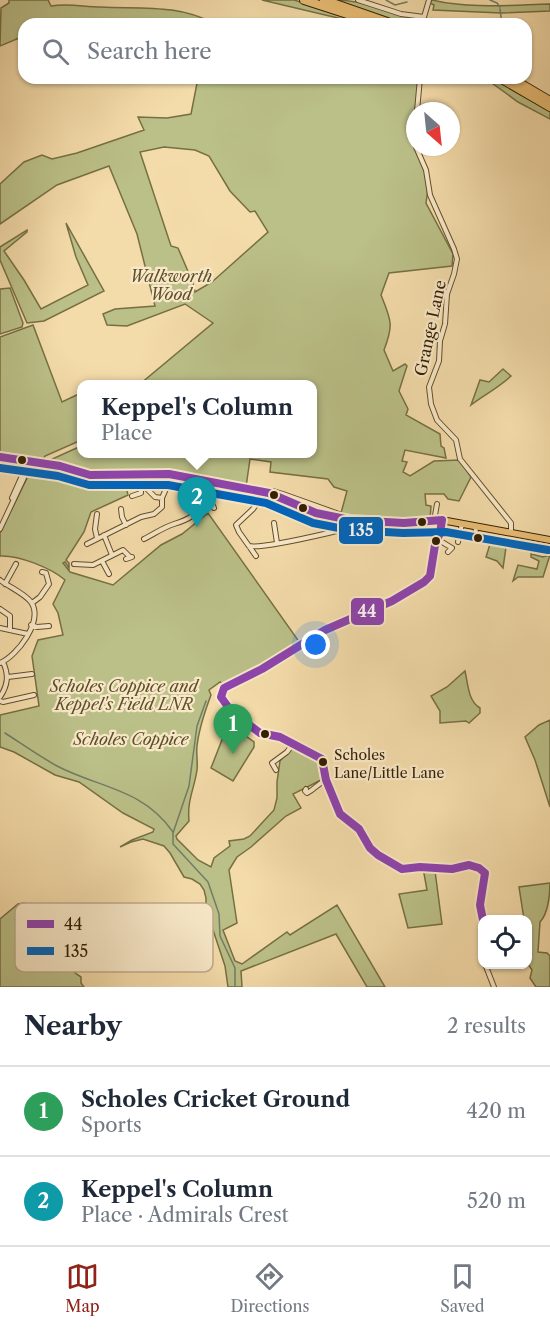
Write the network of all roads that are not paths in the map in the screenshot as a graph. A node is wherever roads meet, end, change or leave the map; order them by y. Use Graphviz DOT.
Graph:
graph roads {
  1 [pos="304,0"];
  2 [pos="324,0"];
  3 [pos="358,0"];
  4 [pos="428,1"];
  5 [pos="424,17"];
  6 [pos="360,18"];
  7 [pos="376,18"];
  8 [pos="419,84"];
  9 [pos="510,84"];
  10 [pos="522,84"];
  11 [pos="550,100"];
  12 [pos="418,102"];
  13 [pos="550,107"];
  14 [pos="420,156"];
  15 [pos="0,457"];
  16 [pos="0,464"];
  17 [pos="28,467"];
  18 [pos="169,474"];
  19 [pos="141,475"];
  20 [pos="191,479"];
  21 [pos="168,484"];
  22 [pos="185,488"];
  23 [pos="191,488"];
  24 [pos="147,489"];
  25 [pos="248,494"];
  26 [pos="265,494"];
  27 [pos="132,496"];
  28 [pos="162,498"];
  29 [pos="181,498"];
  30 [pos="200,499"];
  31 [pos="437,504"];
  32 [pos="214,508"];
  33 [pos="121,509"];
  34 [pos="97,514"];
  35 [pos="339,520"];
  36 [pos="442,520"];
  37 [pos="434,521"];
  38 [pos="274,523"];
  39 [pos="462,523"];
  40 [pos="352,524"];
  41 [pos="126,525"];
  42 [pos="476,526"];
  43 [pos="0,528"];
  44 [pos="340,528"];
  45 [pos="511,532"];
  46 [pos="104,535"];
  47 [pos="343,537"];
  48 [pos="98,538"];
  49 [pos="475,538"];
  50 [pos="144,539"];
  51 [pos="437,539"];
  52 [pos="550,540"];
  53 [pos="458,542"];
  54 [pos="278,543"];
  55 [pos="87,544"];
  56 [pos="249,546"];
  57 [pos="448,552"];
  58 [pos="112,555"];
  59 [pos="256,556"];
  60 [pos="129,557"];
  61 [pos="102,561"];
  62 [pos="16,564"];
  63 [pos="74,564"];
  64 [pos="42,572"];
  65 [pos="110,574"];
  66 [pos="0,580"];
  67 [pos="5,584"];
  68 [pos="32,603"];
  69 [pos="0,609"];
  70 [pos="31,625"];
  71 [pos="49,626"];
  72 [pos="0,628"];
  73 [pos="10,630"];
  74 [pos="28,634"];
  75 [pos="2,663"];
  76 [pos="32,674"];
  77 [pos="8,677"];
  78 [pos="34,695"];
  79 [pos="1,696"];
  80 [pos="292,745"];
  81 [pos="276,770"];
  82 [pos="326,780"];
  83 [pos="306,789"];
  84 [pos="482,915"];
  85 [pos="487,969"];
  86 [pos="494,987"];
  1 -- 6 [label="highway"];
  2 -- 7 [label="highway"];
  3 -- 5 [label="street"];
  4 -- 5 [label="street"];
  8 -- 12 [label="street"];
  9 -- 13 [label="highway"];
  10 -- 11 [label="highway"];
  14 -- 45 [label="street, Grange Lane"];
  15 -- 17 [label="main road"];
  16 -- 17 [label="street"];
  17 -- 19 [label="main road"];
  17 -- 43 [label="street"];
  18 -- 19 [label="main road"];
  18 -- 20 [label="main road"];
  18 -- 21 [label="street"];
  19 -- 27 [label="street"];
  20 -- 23 [label="street"];
  20 -- 26 [label="main road"];
  21 -- 22 [label="street"];
  21 -- 28 [label="street"];
  23 -- 29 [label="street"];
  23 -- 30 [label="street"];
  24 -- 28 [label="street"];
  25 -- 26 [label="street"];
  26 -- 35 [label="main road"];
  26 -- 56 [label="street"];
  28 -- 41 [label="street"];
  30 -- 32 [label="street"];
  30 -- 50 [label="street"];
  31 -- 37 [label="street"];
  33 -- 41 [label="street"];
  34 -- 48 [label="street"];
  35 -- 37 [label="main road"];
  35 -- 40 [label="street"];
  35 -- 44 [label="street"];
  36 -- 37 [label="main road"];
  36 -- 39 [label="main road"];
  36 -- 51 [label="street"];
  38 -- 54 [label="street"];
  39 -- 42 [label="main road"];
  39 -- 53 [label="street"];
  41 -- 46 [label="street"];
  42 -- 45 [label="main road"];
  42 -- 49 [label="street"];
  44 -- 47 [label="street"];
  44 -- 54 [label="street"];
  45 -- 52 [label="main road"];
  46 -- 48 [label="street"];
  46 -- 58 [label="street"];
  48 -- 55 [label="street"];
  51 -- 57 [label="street"];
  51 -- 80 [label="street"];
  54 -- 56 [label="street"];
  56 -- 59 [label="street"];
  58 -- 60 [label="street"];
  58 -- 61 [label="street"];
  61 -- 63 [label="street"];
  61 -- 65 [label="street"];
  62 -- 67 [label="street"];
  64 -- 68 [label="street"];
  66 -- 67 [label="street"];
  67 -- 68 [label="street"];
  68 -- 70 [label="street"];
  69 -- 73 [label="street"];
  70 -- 71 [label="street"];
  70 -- 74 [label="street"];
  72 -- 73 [label="street"];
  73 -- 74 [label="street"];
  74 -- 75 [label="street"];
  75 -- 77 [label="street"];
  76 -- 77 [label="street"];
  77 -- 79 [label="street"];
  78 -- 79 [label="street"];
  80 -- 81 [label="street"];
  80 -- 82 [label="street"];
  82 -- 83 [label="street"];
  82 -- 84 [label="street"];
  85 -- 86 [label="street"];
}
